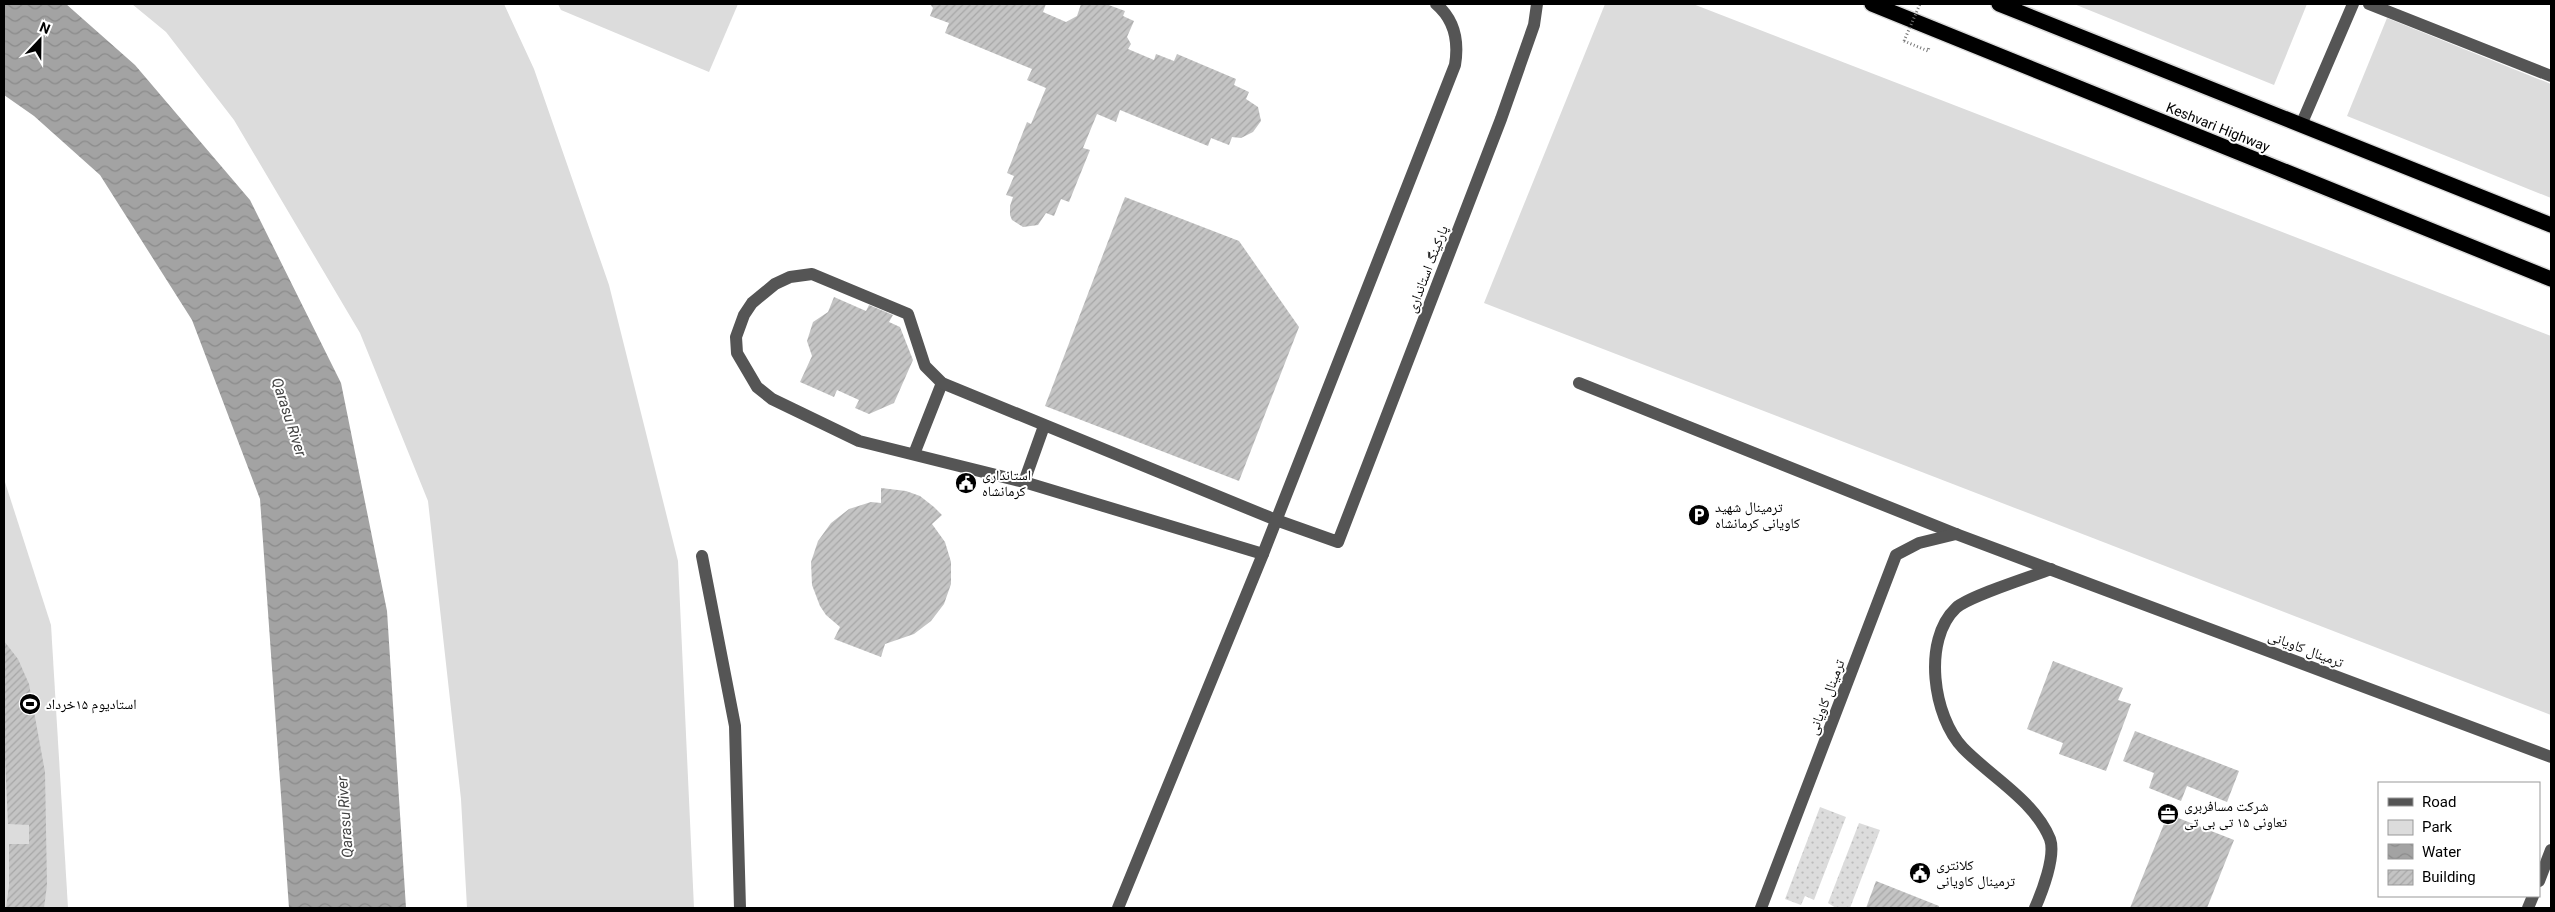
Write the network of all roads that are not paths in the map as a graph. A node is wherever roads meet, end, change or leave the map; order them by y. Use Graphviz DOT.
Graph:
graph roads {
  1 [pos="1436,4"];
  2 [pos="1537,4"];
  3 [pos="1872,4"];
  4 [pos="1999,4"];
  5 [pos="2353,4"];
  6 [pos="2370,4"];
  7 [pos="2551,76"];
  8 [pos="2301,126"];
  9 [pos="2551,226"];
  10 [pos="2551,279"];
  11 [pos="942,383"];
  12 [pos="1579,383"];
  13 [pos="1044,426"];
  14 [pos="914,454"];
  15 [pos="1024,482"];
  16 [pos="1276,520"];
  17 [pos="1956,534"];
  18 [pos="1263,554"];
  19 [pos="702,556"];
  20 [pos="2051,569"];
  21 [pos="2551,757"];
  22 [pos="2551,850"];
  23 [pos="2540,878"];
  24 [pos="740,908"];
  25 [pos="1118,908"];
  26 [pos="1761,908"];
  27 [pos="2035,908"];
  1 -- 16 [label="street"];
  2 -- 16 [label="street, پارکینگ استانداری"];
  3 -- 10 [label="highway, Keshvari Highway"];
  4 -- 8 [label="highway"];
  5 -- 8 [label="street"];
  6 -- 7 [label="street"];
  8 -- 9 [label="highway"];
  11 -- 13 [label="street"];
  11 -- 14 [label="street"];
  11 -- 14 [label="street"];
  12 -- 17 [label="street, ترمینال کاویانی"];
  13 -- 15 [label="street"];
  13 -- 16 [label="street"];
  14 -- 15 [label="street"];
  15 -- 18 [label="street"];
  16 -- 18 [label="street"];
  17 -- 20 [label="street, ترمینال کاویانی"];
  17 -- 26 [label="street, ترمینال کاویانی"];
  18 -- 25 [label="street"];
  19 -- 24 [label="street"];
  20 -- 21 [label="street, ترمینال کاویانی"];
  20 -- 27 [label="street"];
  22 -- 23 [label="street"];
}
